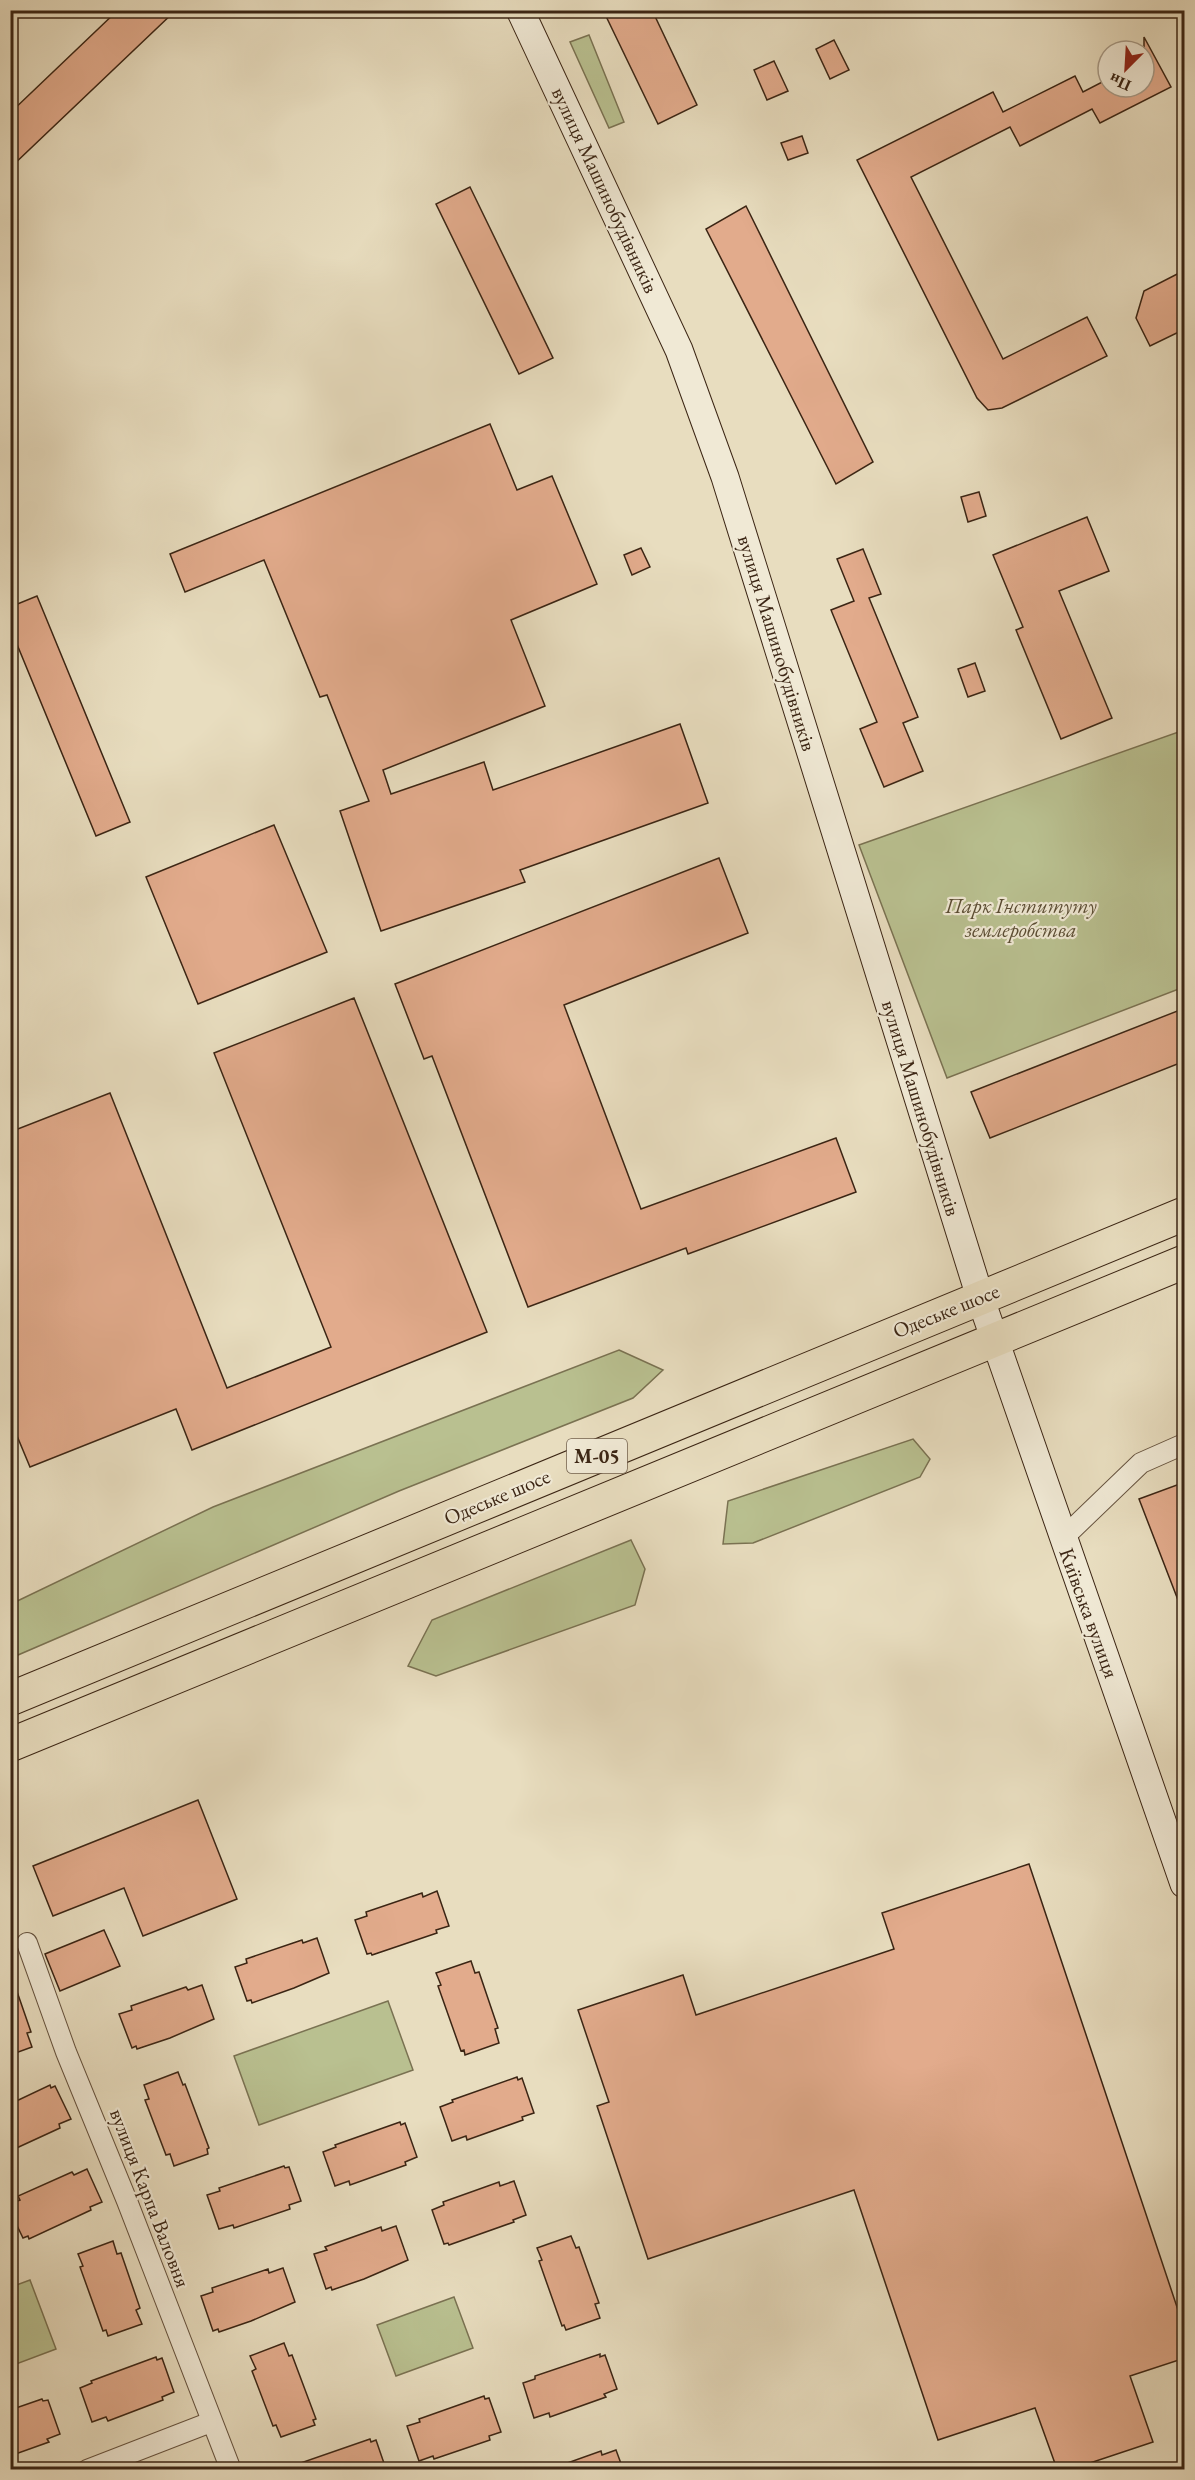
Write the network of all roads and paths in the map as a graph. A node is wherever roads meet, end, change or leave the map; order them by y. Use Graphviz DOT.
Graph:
graph roads {
  1 [pos="520,10"];
  2 [pos="1185,1214"];
  3 [pos="1185,1262"];
  4 [pos="980,1297"];
  5 [pos="995,1341"];
  6 [pos="1185,1444"];
  7 [pos="1062,1539"];
  8 [pos="10,1699"];
  9 [pos="12,1748"];
  10 [pos="1185,1884"];
  11 [pos="27,1943"];
  12 [pos="212,2422"];
  13 [pos="87,2469"];
  14 [pos="231,2469"];
  1 -- 4 [label="street, вулиця Машинобудівників"];
  2 -- 4 [label="highway, Одеське шосе / М-05"];
  3 -- 5 [label="highway, Одеське шосе / М-05"];
  4 -- 5 [label="street, вулиця Машинобудівників"];
  4 -- 8 [label="highway, Одеське шосе / М-05"];
  5 -- 7 [label="street, Київська вулиця"];
  5 -- 9 [label="highway, Одеське шосе / М-05"];
  6 -- 7 [label="street"];
  7 -- 10 [label="street, Київська вулиця"];
  11 -- 12 [label="street, вулиця Карпа Валовня"];
  12 -- 13 [label="street"];
  12 -- 14 [label="street, вулиця Карпа Валовня"];
}
